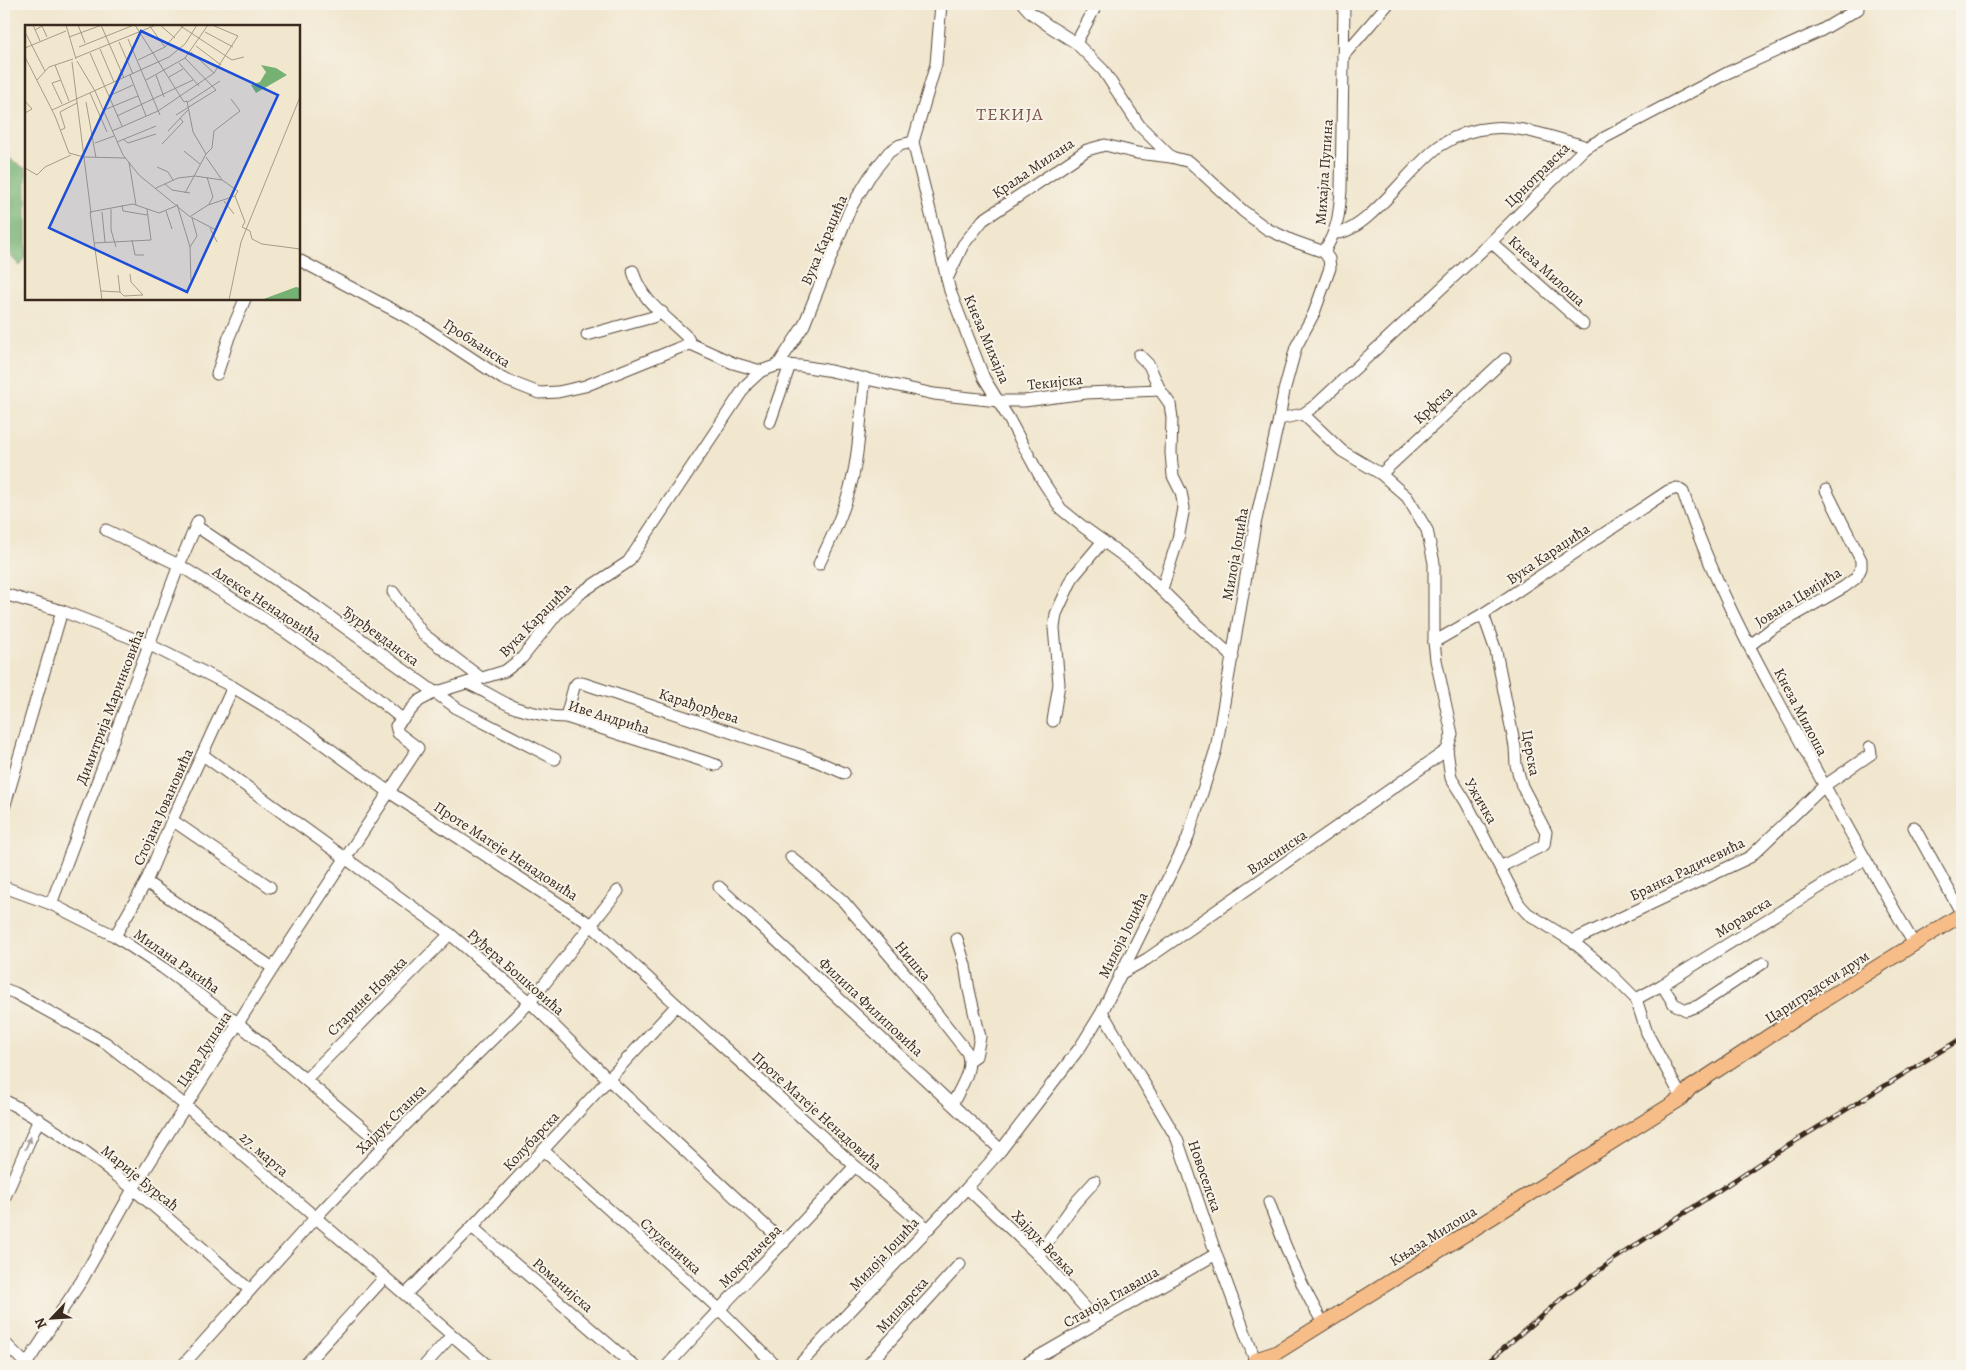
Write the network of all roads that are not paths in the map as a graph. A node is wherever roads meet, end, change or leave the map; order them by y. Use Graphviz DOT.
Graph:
graph roads {
  1 [pos="940,4"];
  2 [pos="1023,4"];
  3 [pos="1097,4"];
  4 [pos="1344,4"];
  5 [pos="1388,4"];
  6 [pos="1858,10"];
  7 [pos="1344,26"];
  8 [pos="1363,32"];
  9 [pos="1076,43"];
  10 [pos="1344,56"];
  11 [pos="913,142"];
  12 [pos="1585,148"];
  13 [pos="1171,157"];
  14 [pos="1335,233"];
  15 [pos="1491,242"];
  16 [pos="1324,252"];
  17 [pos="300,261"];
  18 [pos="634,271"];
  19 [pos="947,279"];
  20 [pos="245,300"];
  21 [pos="662,312"];
  22 [pos="1583,324"];
  23 [pos="587,335"];
  24 [pos="691,344"];
  25 [pos="1139,355"];
  26 [pos="1506,359"];
  27 [pos="778,365"];
  28 [pos="790,365"];
  29 [pos="760,371"];
  30 [pos="218,374"];
  31 [pos="865,378"];
  32 [pos="1160,390"];
  33 [pos="998,401"];
  34 [pos="1303,414"];
  35 [pos="1279,419"];
  36 [pos="770,422"];
  37 [pos="1381,474"];
  38 [pos="1676,488"];
  39 [pos="1826,490"];
  40 [pos="197,524"];
  41 [pos="106,530"];
  42 [pos="1103,541"];
  43 [pos="819,564"];
  44 [pos="179,565"];
  45 [pos="1162,589"];
  46 [pos="393,592"];
  47 [pos="4,594"];
  48 [pos="62,611"];
  49 [pos="1483,614"];
  50 [pos="1434,642"];
  51 [pos="150,645"];
  52 [pos="1748,646"];
  53 [pos="1233,657"];
  54 [pos="481,678"];
  55 [pos="467,683"];
  56 [pos="233,687"];
  57 [pos="434,693"];
  58 [pos="566,717"];
  59 [pos="402,719"];
  60 [pos="1053,721"];
  61 [pos="1870,748"];
  62 [pos="1448,750"];
  63 [pos="202,756"];
  64 [pos="555,759"];
  65 [pos="716,766"];
  66 [pos="844,773"];
  67 [pos="1824,786"];
  68 [pos="389,792"];
  69 [pos="4,808"];
  70 [pos="172,820"];
  71 [pos="1914,828"];
  72 [pos="791,857"];
  73 [pos="345,858"];
  74 [pos="1865,859"];
  75 [pos="1500,867"];
  76 [pos="146,882"];
  77 [pos="270,886"];
  78 [pos="4,887"];
  79 [pos="719,888"];
  80 [pos="618,891"];
  81 [pos="51,904"];
  82 [pos="1962,914"];
  83 [pos="590,924"];
  84 [pos="450,934"];
  85 [pos="115,936"];
  86 [pos="957,939"];
  87 [pos="1572,941"];
  88 [pos="1914,944"];
  89 [pos="1764,963"];
  90 [pos="273,968"];
  91 [pos="1120,974"];
  92 [pos="1662,985"];
  93 [pos="4,989"];
  94 [pos="1636,1000"];
  95 [pos="530,1002"];
  96 [pos="677,1005"];
  97 [pos="1102,1012"];
  98 [pos="238,1024"];
  99 [pos="970,1060"];
  100 [pos="608,1078"];
  101 [pos="306,1079"];
  102 [pos="1683,1092"];
  103 [pos="4,1100"];
  104 [pos="953,1103"];
  105 [pos="186,1106"];
  106 [pos="39,1119"];
  107 [pos="1623,1130"];
  108 [pos="384,1146"];
  109 [pos="543,1150"];
  110 [pos="1001,1150"];
  111 [pos="855,1166"];
  112 [pos="1095,1181"];
  113 [pos="967,1188"];
  114 [pos="133,1189"];
  115 [pos="4,1199"];
  116 [pos="1269,1202"];
  117 [pos="315,1218"];
  118 [pos="472,1227"];
  119 [pos="928,1229"];
  120 [pos="784,1243"];
  121 [pos="1216,1254"];
  122 [pos="1038,1255"];
  123 [pos="960,1264"];
  124 [pos="385,1277"];
  125 [pos="250,1290"];
  126 [pos="406,1294"];
  127 [pos="718,1309"];
  128 [pos="1319,1316"];
  129 [pos="1098,1322"];
  130 [pos="452,1335"];
  131 [pos="4,1342"];
  132 [pos="1253,1364"];
  133 [pos="26,1366"];
  134 [pos="182,1366"];
  135 [pos="304,1366"];
  136 [pos="424,1366"];
  137 [pos="488,1366"];
  138 [pos="634,1366"];
  139 [pos="668,1366"];
  140 [pos="776,1366"];
  141 [pos="798,1366"];
  142 [pos="867,1366"];
  143 [pos="1022,1366"];
  1 -- 11 [label="street"];
  2 -- 9 [label="street"];
  3 -- 9 [label="street"];
  4 -- 7 [label="street, Михајла Пупина"];
  5 -- 8 [label="street"];
  6 -- 12 [label="street, Црнотравска"];
  7 -- 8 [label="street"];
  7 -- 10 [label="street, Михајла Пупина"];
  8 -- 10 [label="street"];
  9 -- 13 [label="street"];
  10 -- 14 [label="street, Михајла Пупина"];
  11 -- 19 [label="street, Кнеза Михајла"];
  11 -- 27 [label="street, Вука Караџића"];
  12 -- 14 [label="street"];
  12 -- 15 [label="street, Црнотравска"];
  13 -- 16 [label="street"];
  13 -- 19 [label="street, Краља Милана"];
  14 -- 16 [label="street, Михајла Пупина"];
  15 -- 22 [label="street, Кнеза Милоша"];
  15 -- 34 [label="street, Црнотравска"];
  16 -- 35 [label="street"];
  17 -- 24 [label="street, Гробљанска"];
  18 -- 21 [label="street"];
  19 -- 33 [label="street, Кнеза Михајла"];
  20 -- 30 [label="street"];
  21 -- 23 [label="street"];
  21 -- 24 [label="street"];
  24 -- 29 [label="street"];
  25 -- 32 [label="street"];
  26 -- 37 [label="street, Крфска"];
  27 -- 28 [label="street, Текијска"];
  27 -- 29 [label="street, Текијска"];
  28 -- 31 [label="street, Текијска"];
  28 -- 36 [label="street"];
  29 -- 54 [label="street, Вука Караџића"];
  31 -- 33 [label="street, Текијска"];
  31 -- 43 [label="street"];
  32 -- 33 [label="street, Текијска"];
  32 -- 45 [label="street"];
  33 -- 42 [label="street, Кнеза Михајла"];
  34 -- 35 [label="street, Црнотравска"];
  34 -- 37 [label="street, Ужичка"];
  35 -- 53 [label="street, Милоја Јоцића"];
  37 -- 50 [label="street, Ужичка"];
  38 -- 49 [label="street, Вука Караџића"];
  38 -- 52 [label="street, Кнеза Милоша"];
  39 -- 52 [label="street, Јована Цвијића"];
  40 -- 44 [label="street, Димитрија Маринковића"];
  40 -- 57 [label="street, Ђурђевданска"];
  41 -- 44 [label="street, Алексе Ненадовића"];
  42 -- 45 [label="street, Кнеза Михајла"];
  42 -- 60 [label="street"];
  44 -- 51 [label="street, Димитрија Маринковића"];
  44 -- 59 [label="street, Алексе Ненадовића"];
  45 -- 53 [label="street, Кнеза Михајла"];
  46 -- 54 [label="street"];
  47 -- 48 [label="street, Проте Матеје Ненадовића"];
  48 -- 51 [label="street, Проте Матеје Ненадовића"];
  48 -- 69 [label="street"];
  49 -- 50 [label="street, Вука Караџића"];
  49 -- 75 [label="street, Церска"];
  50 -- 62 [label="street, Ужичка"];
  51 -- 56 [label="street, Проте Матеје Ненадовића"];
  51 -- 81 [label="street, Димитрија Маринковића"];
  52 -- 67 [label="street, Кнеза Милоша"];
  53 -- 91 [label="street, Милоја Јоцића"];
  54 -- 55 [label="street, Вука Караџића"];
  55 -- 57 [label="street, Вука Караџића"];
  55 -- 58 [label="street, Иве Андрића"];
  56 -- 63 [label="street, Стојана Јовановића"];
  56 -- 68 [label="street, Проте Матеје Ненадовића"];
  57 -- 59 [label="street, Вука Караџића"];
  57 -- 64 [label="street, Ђурђевданска"];
  58 -- 65 [label="street, Иве Андрића"];
  58 -- 66 [label="street, Карађорђева"];
  59 -- 68 [label="street, Цара Душана"];
  61 -- 67 [label="street, Бранка Радичевића"];
  62 -- 75 [label="street, Ужичка"];
  62 -- 91 [label="street, Власинска"];
  63 -- 70 [label="street, Стојана Јовановића"];
  63 -- 73 [label="street, Руђера Бошковића"];
  67 -- 74 [label="street, Кнеза Милоша"];
  67 -- 87 [label="street, Бранка Радичевића"];
  68 -- 73 [label="street, Цара Душана"];
  68 -- 83 [label="street, Проте Матеје Ненадовића"];
  70 -- 76 [label="street, Стојана Јовановића"];
  70 -- 77 [label="street"];
  71 -- 82 [label="street"];
  72 -- 99 [label="street, Нишка"];
  73 -- 84 [label="street, Руђера Бошковића"];
  73 -- 90 [label="street, Цара Душана"];
  74 -- 88 [label="street, Кнеза Милоша"];
  74 -- 92 [label="street, Моравска"];
  75 -- 87 [label="street, Ужичка"];
  76 -- 85 [label="street, Стојана Јовановића"];
  76 -- 90 [label="street"];
  78 -- 81 [label="street, Милана Ракића"];
  79 -- 104 [label="street, Филипа Филиповића"];
  80 -- 83 [label="street, Хајдук Станка"];
  81 -- 85 [label="street, Милана Ракића"];
  82 -- 88 [label="main road, Цариградски друм"];
  83 -- 95 [label="street, Хајдук Станка"];
  83 -- 96 [label="street, Проте Матеје Ненадовића"];
  84 -- 95 [label="street, Руђера Бошковића"];
  84 -- 101 [label="street, Старине Новака"];
  85 -- 98 [label="street, Милана Ракића"];
  86 -- 99 [label="street"];
  87 -- 94 [label="street, Ужичка"];
  88 -- 102 [label="main road, Цариградски друм"];
  89 -- 92 [label="street"];
  90 -- 98 [label="street, Цара Душана"];
  91 -- 97 [label="street, Милоја Јоцића"];
  92 -- 94 [label="street, Моравска"];
  93 -- 105 [label="street, 27. марта"];
  94 -- 102 [label="street, Ужичка"];
  95 -- 100 [label="street, Руђера Бошковића"];
  95 -- 108 [label="street, Хајдук Станка"];
  96 -- 100 [label="street, Колубарска"];
  96 -- 111 [label="street, Проте Матеје Ненадовића"];
  97 -- 110 [label="street, Милоја Јоцића"];
  97 -- 121 [label="street, Новоселска"];
  98 -- 101 [label="street, Милана Ракића"];
  98 -- 105 [label="street, Цара Душана"];
  99 -- 104 [label="street"];
  100 -- 109 [label="street, Колубарска"];
  100 -- 120 [label="street, Руђера Бошковића"];
  101 -- 108 [label="street, Милана Ракића"];
  102 -- 107 [label="main road, Цариградски друм"];
  103 -- 106 [label="street, Марије Бурсаћ"];
  104 -- 110 [label="street, Филипа Филиповића"];
  105 -- 114 [label="street, Цара Душана"];
  105 -- 117 [label="street, 27. марта"];
  106 -- 114 [label="street, Марије Бурсаћ"];
  115 -- 106 [label="street, one-way"];
  107 -- 128 [label="main road, Књаза Милоша"];
  107 -- 132 [label="main road, Књаза Милоша"];
  108 -- 117 [label="street, Хајдук Станка"];
  109 -- 118 [label="street, Колубарска"];
  109 -- 127 [label="street, Студеничка"];
  110 -- 113 [label="street, Милоја Јоцића"];
  111 -- 119 [label="street, Проте Матеје Ненадовића"];
  111 -- 120 [label="street, Мокрањчева"];
  112 -- 122 [label="street"];
  113 -- 119 [label="street, Милоја Јоцића"];
  113 -- 122 [label="street, Хајдук Вељка"];
  114 -- 125 [label="street, Марије Бурсаћ"];
  114 -- 133 [label="street, Цара Душана"];
  116 -- 128 [label="street"];
  117 -- 124 [label="street, 27. марта"];
  117 -- 125 [label="street, Хајдук Станка"];
  118 -- 126 [label="street, Колубарска"];
  118 -- 138 [label="street, Романијска"];
  119 -- 141 [label="street, Милоја Јоцића"];
  120 -- 127 [label="street, Мокрањчева"];
  121 -- 129 [label="street, Станоја Главаша"];
  121 -- 132 [label="street, Новоселска"];
  122 -- 129 [label="street, Хајдук Вељка"];
  123 -- 142 [label="street, Мишарска"];
  124 -- 126 [label="street, 27. марта"];
  124 -- 135 [label="street"];
  125 -- 134 [label="street, Хајдук Станка"];
  126 -- 130 [label="street, 27. марта"];
  127 -- 139 [label="street, Мокрањчева"];
  127 -- 140 [label="street, Студеничка"];
  128 -- 132 [label="main road, Књаза Милоша"];
  129 -- 143 [label="street, Станоја Главаша"];
  130 -- 136 [label="street"];
  130 -- 137 [label="street, 27. марта"];
  131 -- 133 [label="street"];
}
